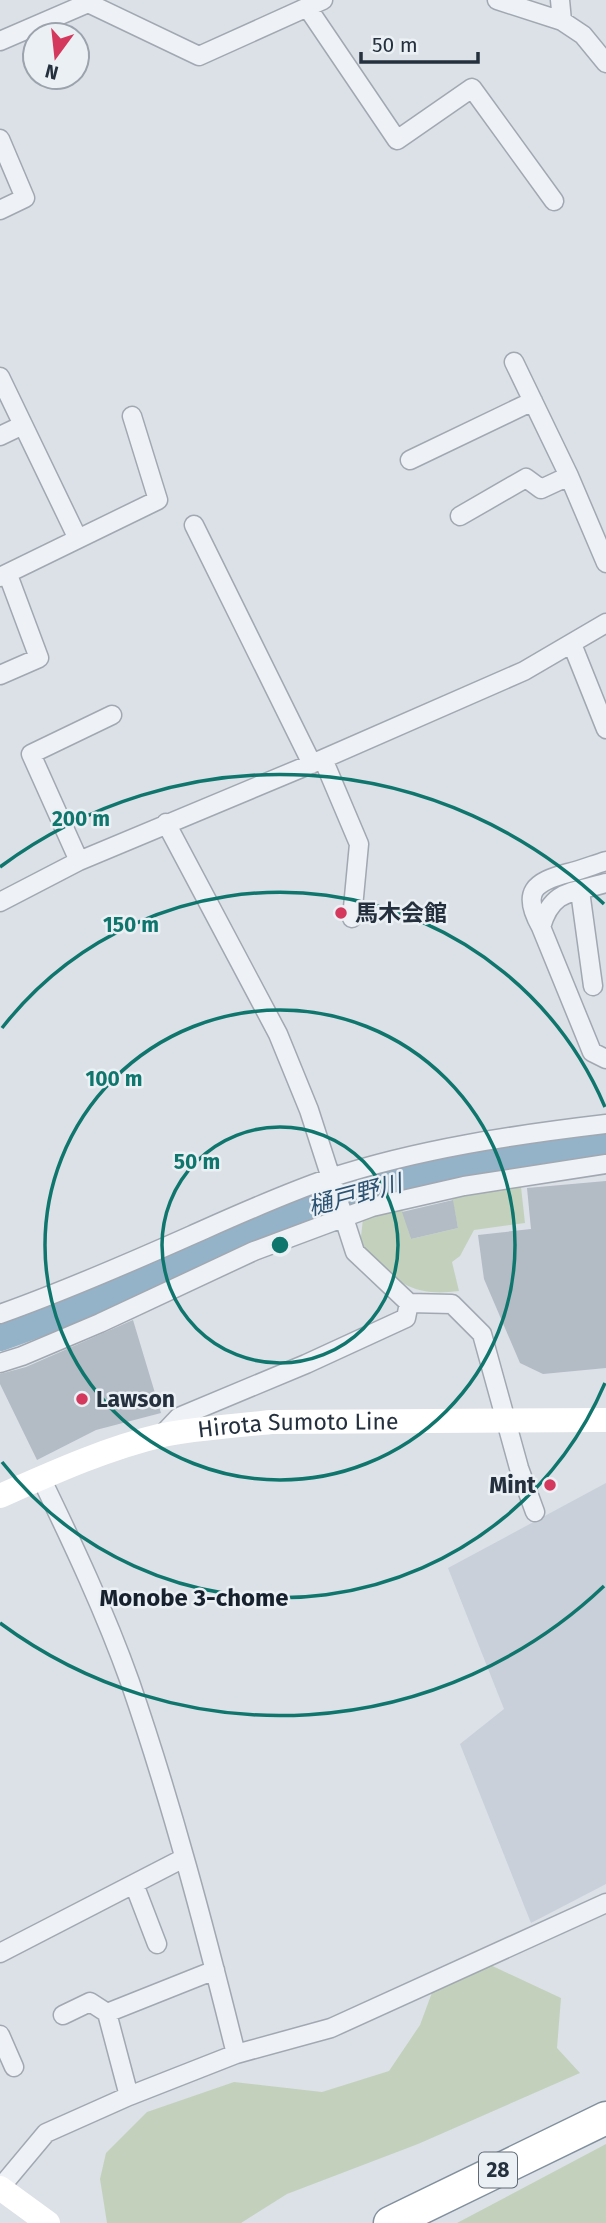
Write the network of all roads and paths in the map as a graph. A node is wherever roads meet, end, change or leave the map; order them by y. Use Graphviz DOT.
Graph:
graph roads {
  1 [pos="498,0"];
  2 [pos="560,0"];
  3 [pos="87,2"];
  4 [pos="315,4"];
  5 [pos="562,21"];
  6 [pos="0,41"];
  7 [pos="606,63"];
  8 [pos="0,139"];
  9 [pos="554,201"];
  10 [pos="0,210"];
  11 [pos="514,362"];
  12 [pos="0,377"];
  13 [pos="533,401"];
  14 [pos="132,416"];
  15 [pos="23,425"];
  16 [pos="0,436"];
  17 [pos="410,460"];
  18 [pos="569,476"];
  19 [pos="460,516"];
  20 [pos="194,525"];
  21 [pos="78,539"];
  22 [pos="606,563"];
  23 [pos="4,576"];
  24 [pos="606,623"];
  25 [pos="572,644"];
  26 [pos="0,675"];
  27 [pos="112,715"];
  28 [pos="606,729"];
  29 [pos="317,761"];
  30 [pos="166,823"];
  31 [pos="79,861"];
  32 [pos="606,861"];
  33 [pos="606,883"];
  34 [pos="580,891"];
  35 [pos="0,902"];
  36 [pos="352,918"];
  37 [pos="541,927"];
  38 [pos="600,985"];
  39 [pos="566,989"];
  40 [pos="606,1058"];
  41 [pos="606,1065"];
  42 [pos="606,1125"];
  43 [pos="606,1164"];
  44 [pos="330,1178"];
  45 [pos="344,1219"];
  46 [pos="409,1303"];
  47 [pos="0,1314"];
  48 [pos="0,1363"];
  49 [pos="505,1419"];
  50 [pos="606,1420"];
  51 [pos="162,1436"];
  52 [pos="41,1478"];
  53 [pos="0,1496"];
  54 [pos="535,1512"];
  55 [pos="184,1858"];
  56 [pos="134,1884"];
  57 [pos="606,1903"];
  58 [pos="157,1944"];
  59 [pos="0,1953"];
  60 [pos="215,1970"];
  61 [pos="107,2013"];
  62 [pos="63,2015"];
  63 [pos="0,2035"];
  64 [pos="236,2054"];
  65 [pos="14,2067"];
  66 [pos="129,2096"];
  67 [pos="606,2118"];
  68 [pos="0,2188"];
  69 [pos="48,2223"];
  70 [pos="390,2223"];
  1 -- 5 [label="street"];
  2 -- 5 [label="street"];
  3 -- 4 [label="street"];
  3 -- 6 [label="street"];
  4 -- 9 [label="street"];
  5 -- 7 [label="street"];
  8 -- 10 [label="street"];
  11 -- 13 [label="street"];
  12 -- 15 [label="street"];
  13 -- 17 [label="street"];
  13 -- 18 [label="street"];
  14 -- 21 [label="street"];
  15 -- 16 [label="street"];
  15 -- 21 [label="street"];
  18 -- 19 [label="street"];
  18 -- 22 [label="street"];
  20 -- 29 [label="street"];
  21 -- 23 [label="street"];
  23 -- 26 [label="street"];
  24 -- 25 [label="street"];
  25 -- 28 [label="street"];
  25 -- 29 [label="street"];
  27 -- 31 [label="street"];
  29 -- 30 [label="street"];
  29 -- 36 [label="street"];
  30 -- 31 [label="street"];
  30 -- 44 [label="street"];
  31 -- 35 [label="street"];
  32 -- 37 [label="street"];
  33 -- 34 [label="street"];
  34 -- 37 [label="street"];
  34 -- 38 [label="street"];
  37 -- 39 [label="street"];
  38 -- 39 [label="street"];
  39 -- 40 [label="street"];
  40 -- 41 [label="street"];
  42 -- 44 [label="street"];
  43 -- 45 [label="street"];
  44 -- 45 [label="street"];
  44 -- 47 [label="street"];
  45 -- 46 [label="street"];
  45 -- 48 [label="street"];
  46 -- 49 [label="street"];
  46 -- 51 [label="street"];
  49 -- 50 [label="main road, Hirota Sumoto Line"];
  49 -- 51 [label="main road, Hirota Sumoto Line"];
  49 -- 54 [label="street"];
  51 -- 52 [label="main road, Hirota Sumoto Line"];
  52 -- 53 [label="main road, Hirota Sumoto Line"];
  52 -- 55 [label="street"];
  55 -- 56 [label="street"];
  55 -- 60 [label="street"];
  56 -- 58 [label="street"];
  56 -- 59 [label="street"];
  57 -- 64 [label="street"];
  60 -- 61 [label="street"];
  60 -- 64 [label="street"];
  61 -- 62 [label="street"];
  61 -- 66 [label="street"];
  63 -- 65 [label="street"];
  64 -- 66 [label="street"];
  66 -- 68 [label="street"];
  67 -- 70 [label="highway, 28"];
  68 -- 69 [label="main road"];
}
